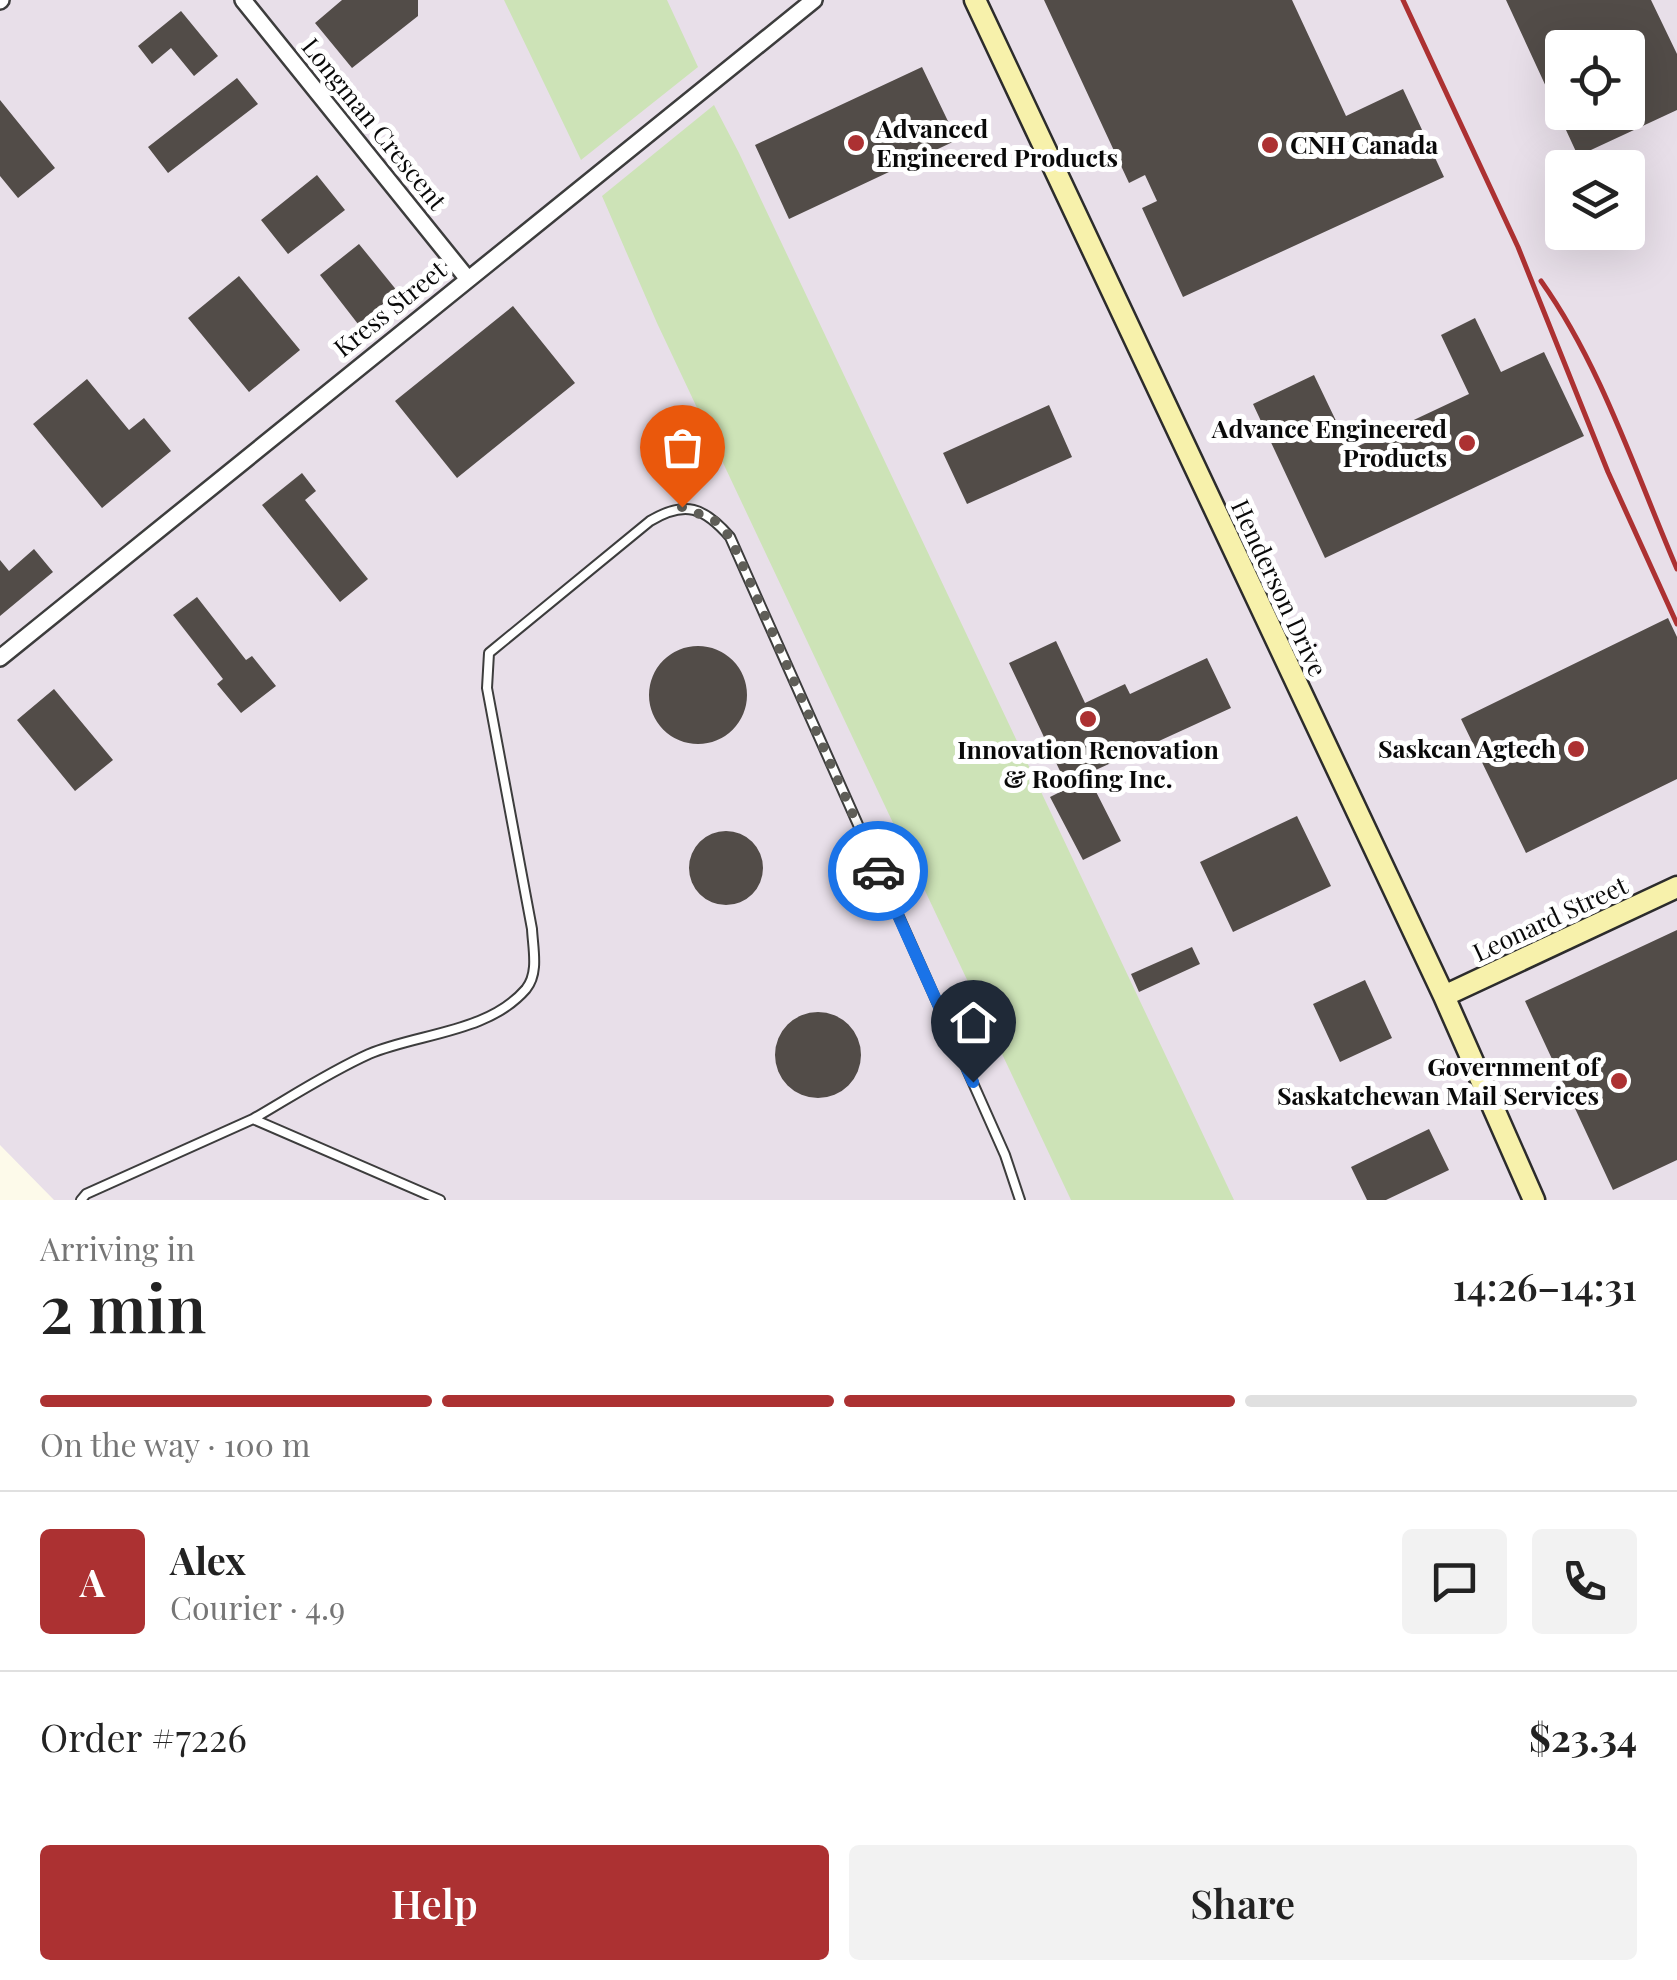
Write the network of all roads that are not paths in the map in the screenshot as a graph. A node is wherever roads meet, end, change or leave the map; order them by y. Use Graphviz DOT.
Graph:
graph roads {
  1 [pos="242,0"];
  2 [pos="814,0"];
  3 [pos="975,0"];
  4 [pos="467,278"];
  5 [pos="0,658"];
  6 [pos="1677,887"];
  7 [pos="1444,996"];
  8 [pos="253,1119"];
  9 [pos="81,1200"];
  10 [pos="440,1200"];
  11 [pos="1020,1200"];
  12 [pos="1534,1200"];
  1 -- 4 [label="street, Longman Crescent"];
  2 -- 4 [label="street, Kress Street"];
  3 -- 7 [label="street, Henderson Drive"];
  4 -- 5 [label="street, Kress Street"];
  6 -- 7 [label="street, Leonard Street"];
  7 -- 12 [label="street, Henderson Drive"];
  8 -- 9 [label="lane"];
  8 -- 10 [label="lane"];
  8 -- 11 [label="lane"];
}
